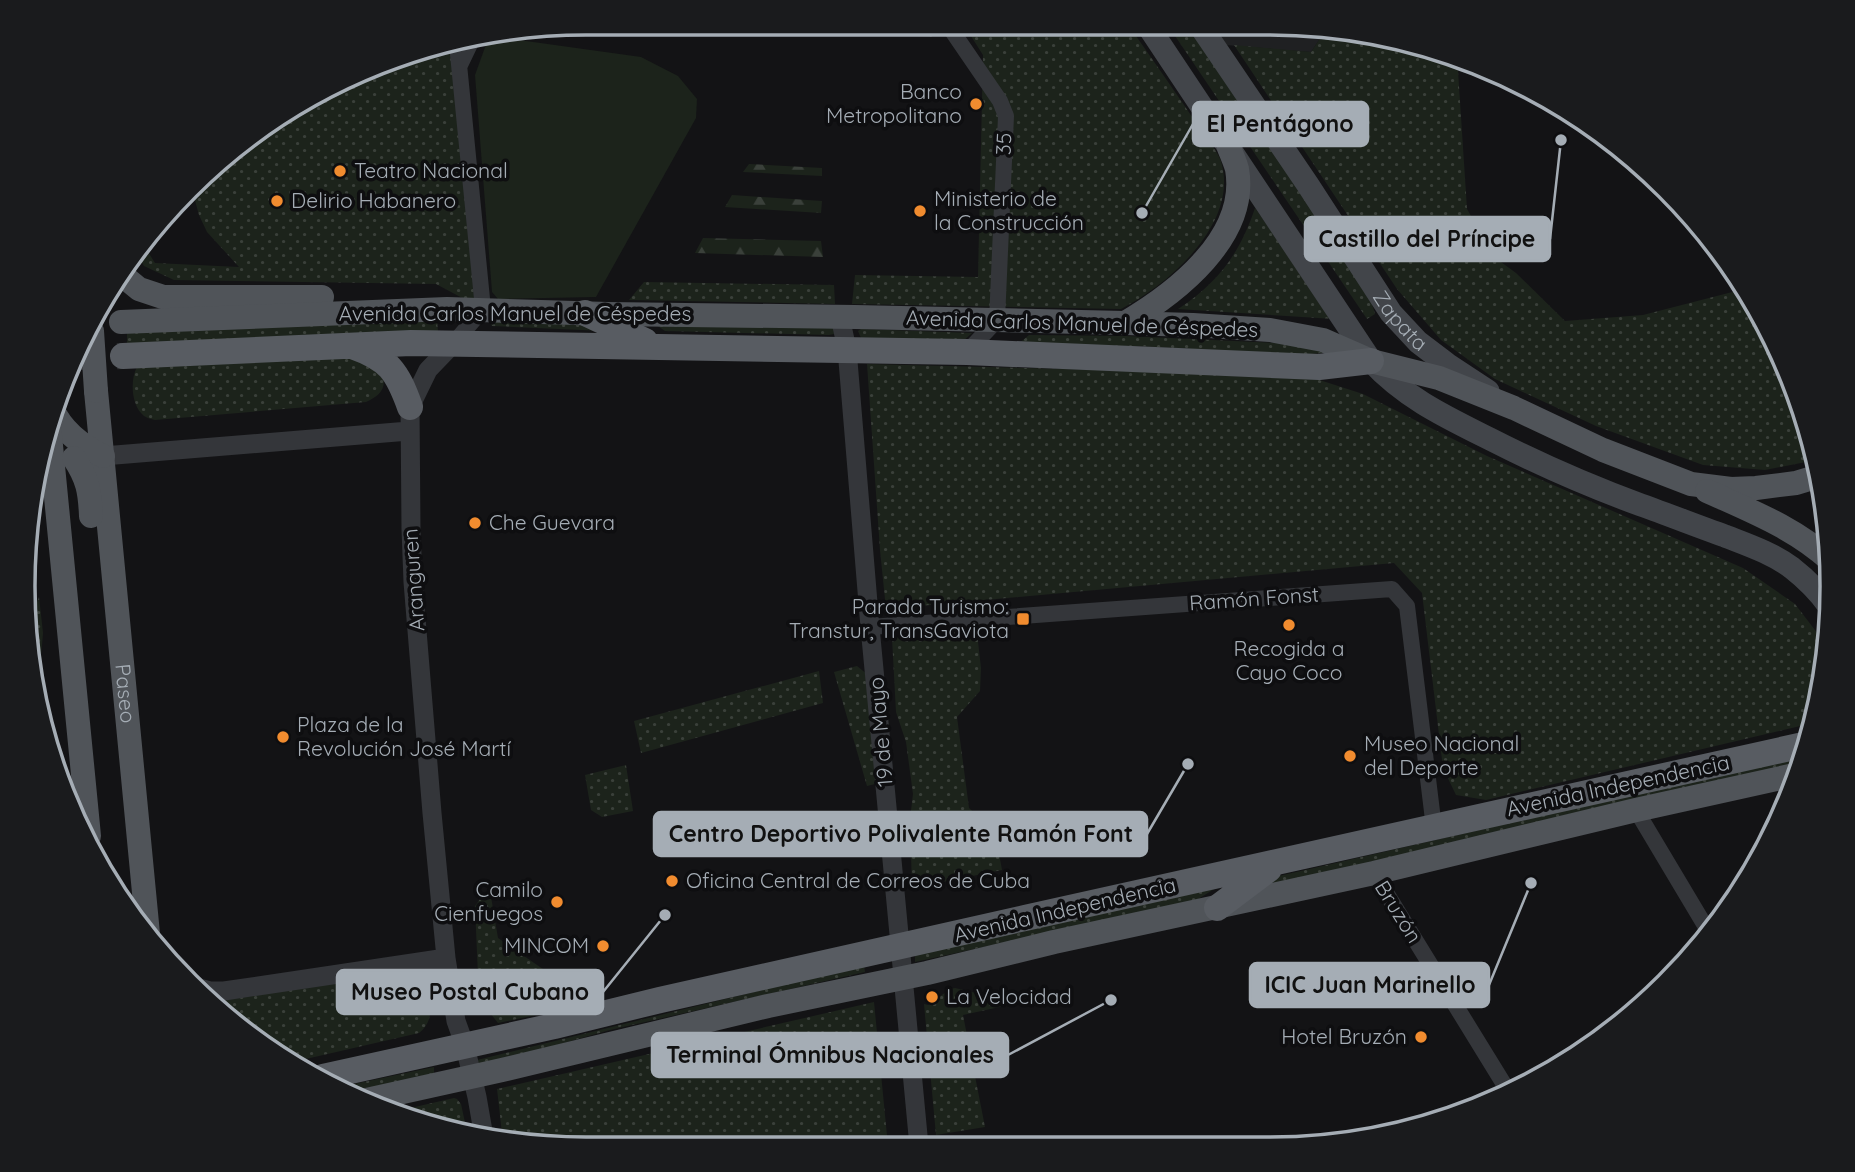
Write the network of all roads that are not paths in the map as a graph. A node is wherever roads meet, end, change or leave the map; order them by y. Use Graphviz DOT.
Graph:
graph roads {
  1 [pos="955,35"];
  2 [pos="1154,35"];
  3 [pos="1206,35"];
  4 [pos="468,48"];
  5 [pos="458,51"];
  6 [pos="459,67"];
  7 [pos="1229,148"];
  8 [pos="128,280"];
  9 [pos="447,309"];
  10 [pos="483,309"];
  11 [pos="585,313"];
  12 [pos="840,317"];
  13 [pos="997,320"];
  14 [pos="121,322"];
  15 [pos="1125,323"];
  16 [pos="93,341"];
  17 [pos="453,344"];
  18 [pos="350,345"];
  19 [pos="656,346"];
  20 [pos="846,349"];
  21 [pos="967,352"];
  22 [pos="123,356"];
  23 [pos="1371,361"];
  24 [pos="1514,408"];
  25 [pos="409,419"];
  26 [pos="60,421"];
  27 [pos="55,439"];
  28 [pos="103,456"];
  29 [pos="63,458"];
  30 [pos="1807,480"];
  31 [pos="1690,484"];
  32 [pos="1819,552"];
  33 [pos="113,582"];
  34 [pos="1820,594"];
  35 [pos="870,627"];
  36 [pos="1796,747"];
  37 [pos="1786,777"];
  38 [pos="1636,810"];
  39 [pos="88,821"];
  40 [pos="1434,828"];
  41 [pos="1276,863"];
  42 [pos="1374,873"];
  43 [pos="1217,908"];
  44 [pos="146,917"];
  45 [pos="1704,923"];
  46 [pos="901,947"];
  47 [pos="446,957"];
  48 [pos="904,978"];
  49 [pos="213,991"];
  50 [pos="465,1046"];
  51 [pos="332,1075"];
  52 [pos="472,1077"];
  53 [pos="1504,1084"];
  54 [pos="380,1097"];
  55 [pos="482,1126"];
  56 [pos="918,1137"];
  1 -- 13 [label="street, 35"];
  2 -- 7 [label="main road"];
  3 -- 24 [label="main road, Zapata"];
  4 -- 6 [label="street"];
  5 -- 6 [label="street"];
  6 -- 10 [label="street"];
  7 -- 15 [label="main road"];
  7 -- 23 [label="main road"];
  8 -- 9 [label="main road"];
  9 -- 10 [label="main road, Avenida Carlos Manuel de Céspedes"];
  9 -- 14 [label="main road, Avenida Carlos Manuel de Céspedes"];
  10 -- 11 [label="main road, Avenida Carlos Manuel de Céspedes"];
  10 -- 17 [label="street, Aranguren"];
  11 -- 12 [label="main road, Avenida Carlos Manuel de Céspedes"];
  11 -- 19 [label="highway"];
  12 -- 13 [label="main road, Avenida Carlos Manuel de Céspedes"];
  12 -- 20 [label="street, 19 de Mayo"];
  13 -- 15 [label="main road, Avenida Carlos Manuel de Céspedes"];
  13 -- 21 [label="street"];
  15 -- 23 [label="main road, Avenida Carlos Manuel de Céspedes"];
  16 -- 28 [label="main road, Paseo, bridge"];
  17 -- 18 [label="highway, Avenida Carlos Manuel de Céspedes"];
  17 -- 19 [label="highway, Avenida Carlos Manuel de Céspedes"];
  17 -- 25 [label="street, Aranguren"];
  18 -- 22 [label="highway, Avenida Carlos Manuel de Céspedes"];
  18 -- 25 [label="highway"];
  19 -- 20 [label="highway, Avenida Carlos Manuel de Céspedes"];
  20 -- 21 [label="highway, Avenida Carlos Manuel de Céspedes"];
  20 -- 35 [label="street, 19 de Mayo"];
  21 -- 23 [label="highway, Avenida Carlos Manuel de Céspedes"];
  23 -- 24 [label="main road, Zapata"];
  23 -- 34 [label="main road"];
  24 -- 31 [label="main road, Zapata"];
  25 -- 28 [label="street"];
  25 -- 47 [label="street, Aranguren"];
  26 -- 28 [label="main road"];
  27 -- 29 [label="main road"];
  28 -- 29 [label="main road"];
  28 -- 33 [label="main road, Paseo"];
  29 -- 33 [label="main road"];
  29 -- 39 [label="main road"];
  30 -- 31 [label="main road, Zapata"];
  31 -- 32 [label="main road"];
  33 -- 44 [label="main road, Paseo"];
  35 -- 40 [label="street, Ramón Fonst"];
  35 -- 46 [label="street, 19 de Mayo"];
  36 -- 40 [label="highway, Avenida Independencia"];
  37 -- 38 [label="main road, Avenida Independencia"];
  38 -- 42 [label="main road, Avenida Independencia"];
  38 -- 45 [label="street"];
  40 -- 41 [label="highway, Avenida Independencia"];
  41 -- 43 [label="highway"];
  41 -- 46 [label="highway, Avenida Independencia"];
  42 -- 43 [label="main road, Avenida Independencia"];
  42 -- 53 [label="street, Bruzón"];
  43 -- 48 [label="main road, Avenida Independencia"];
  46 -- 48 [label="street, 19 de Mayo"];
  46 -- 50 [label="highway, Avenida Independencia"];
  47 -- 49 [label="street"];
  47 -- 50 [label="street, Aranguren"];
  48 -- 52 [label="main road, Avenida Independencia"];
  48 -- 56 [label="street, 19 de Mayo"];
  50 -- 51 [label="highway, Avenida Independencia"];
  50 -- 52 [label="street, Aranguren"];
  52 -- 54 [label="main road, Avenida Independencia"];
  52 -- 55 [label="street, Aranguren"];
}
